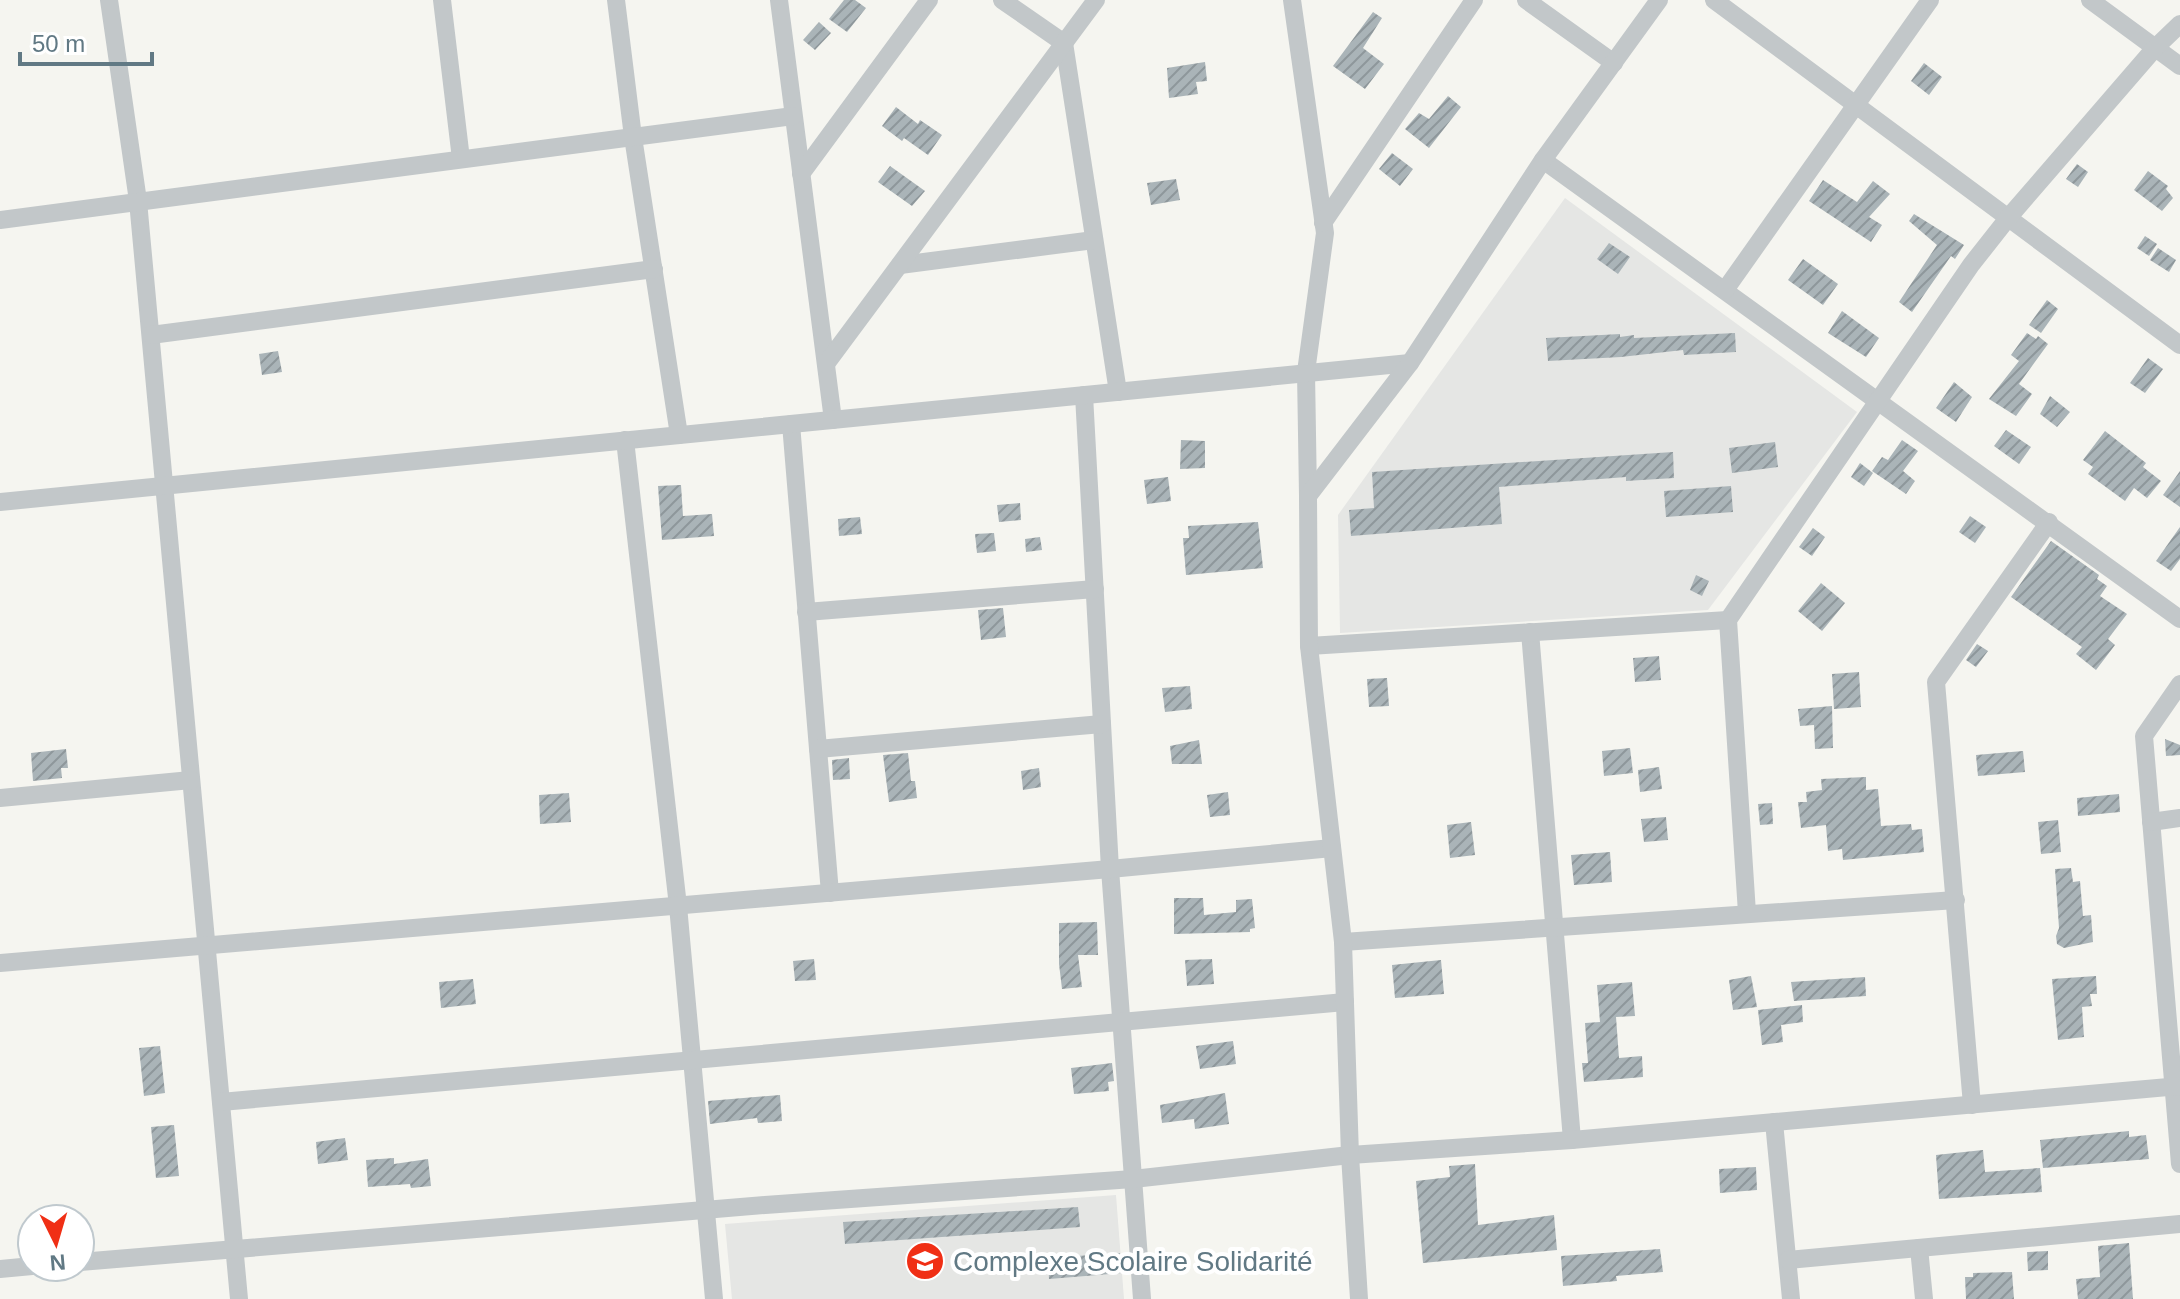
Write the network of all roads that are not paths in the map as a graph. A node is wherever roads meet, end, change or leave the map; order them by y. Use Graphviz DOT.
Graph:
graph roads {
  1 [pos="109,0"];
  2 [pos="442,0"];
  3 [pos="616,0"];
  4 [pos="779,0"];
  5 [pos="929,0"];
  6 [pos="1002,0"];
  7 [pos="1096,0"];
  8 [pos="1292,0"];
  9 [pos="1474,0"];
  10 [pos="1526,0"];
  11 [pos="1659,0"];
  12 [pos="1714,0"];
  13 [pos="1930,0"];
  14 [pos="2090,0"];
  15 [pos="2180,24"];
  16 [pos="1064,43"];
  17 [pos="2155,48"];
  18 [pos="1614,63"];
  19 [pos="2180,66"];
  20 [pos="1856,105"];
  21 [pos="793,116"];
  22 [pos="633,137"];
  23 [pos="461,159"];
  24 [pos="1543,160"];
  25 [pos="801,174"];
  26 [pos="138,201"];
  27 [pos="2008,218"];
  28 [pos="0,220"];
  29 [pos="1323,223"];
  30 [pos="1094,240"];
  31 [pos="900,265"];
  32 [pos="654,269"];
  33 [pos="1725,290"];
  34 [pos="151,335"];
  35 [pos="2180,345"];
  36 [pos="1410,363"];
  37 [pos="826,364"];
  38 [pos="1306,372"];
  39 [pos="1118,392"];
  40 [pos="1084,395"];
  41 [pos="1880,401"];
  42 [pos="833,420"];
  43 [pos="791,424"];
  44 [pos="679,435"];
  45 [pos="625,440"];
  46 [pos="164,486"];
  47 [pos="1308,496"];
  48 [pos="0,502"];
  49 [pos="2049,522"];
  50 [pos="1095,589"];
  51 [pos="806,612"];
  52 [pos="2180,619"];
  53 [pos="1728,620"];
  54 [pos="1530,632"];
  55 [pos="1309,646"];
  56 [pos="2180,684"];
  57 [pos="1102,724"];
  58 [pos="818,749"];
  59 [pos="191,780"];
  60 [pos="0,798"];
  61 [pos="2180,818"];
  62 [pos="2151,822"];
  63 [pos="1332,848"];
  64 [pos="1110,869"];
  65 [pos="830,893"];
  66 [pos="1956,900"];
  67 [pos="678,906"];
  68 [pos="1747,913"];
  69 [pos="1554,929"];
  70 [pos="1343,942"];
  71 [pos="207,945"];
  72 [pos="0,963"];
  73 [pos="1345,1002"];
  74 [pos="1122,1022"];
  75 [pos="692,1060"];
  76 [pos="2177,1086"];
  77 [pos="221,1102"];
  78 [pos="1972,1105"];
  79 [pos="1774,1122"];
  80 [pos="1572,1140"];
  81 [pos="1350,1155"];
  82 [pos="2180,1164"];
  83 [pos="1133,1179"];
  84 [pos="706,1209"];
  85 [pos="2180,1224"];
  86 [pos="234,1248"];
  87 [pos="1919,1248"];
  88 [pos="1788,1260"];
  89 [pos="96,1261"];
  90 [pos="239,1299"];
  91 [pos="714,1299"];
  92 [pos="1142,1299"];
  93 [pos="1359,1299"];
  94 [pos="1791,1299"];
  95 [pos="1924,1299"];
  1 -- 26 [label="street"];
  2 -- 23 [label="street"];
  3 -- 22 [label="street"];
  4 -- 21 [label="street"];
  5 -- 25 [label="street"];
  6 -- 16 [label="street"];
  7 -- 16 [label="street"];
  8 -- 29 [label="street"];
  9 -- 29 [label="street"];
  10 -- 18 [label="street"];
  11 -- 18 [label="street"];
  12 -- 20 [label="street"];
  13 -- 20 [label="street"];
  14 -- 17 [label="street"];
  15 -- 17 [label="street"];
  16 -- 30 [label="street"];
  16 -- 31 [label="street"];
  17 -- 19 [label="street"];
  17 -- 27 [label="street"];
  18 -- 24 [label="street"];
  20 -- 27 [label="street"];
  20 -- 33 [label="street"];
  21 -- 22 [label="street"];
  21 -- 25 [label="street"];
  22 -- 23 [label="street"];
  22 -- 32 [label="street"];
  23 -- 26 [label="street"];
  24 -- 33 [label="street"];
  24 -- 36 [label="street"];
  25 -- 37 [label="street"];
  26 -- 28 [label="street"];
  26 -- 34 [label="street"];
  27 -- 35 [label="street"];
  27 -- 41 [label="street"];
  29 -- 38 [label="street"];
  30 -- 31 [label="street"];
  30 -- 39 [label="street"];
  31 -- 37 [label="street"];
  32 -- 34 [label="street"];
  32 -- 44 [label="street"];
  33 -- 41 [label="street"];
  34 -- 46 [label="street"];
  36 -- 38 [label="street"];
  36 -- 47 [label="street"];
  37 -- 42 [label="street"];
  38 -- 39 [label="street"];
  38 -- 47 [label="street"];
  39 -- 40 [label="street"];
  40 -- 42 [label="street"];
  40 -- 50 [label="street"];
  41 -- 49 [label="street"];
  41 -- 53 [label="street"];
  42 -- 43 [label="street"];
  43 -- 44 [label="street"];
  43 -- 51 [label="street"];
  44 -- 45 [label="street"];
  45 -- 46 [label="street"];
  45 -- 67 [label="street"];
  46 -- 48 [label="street"];
  46 -- 59 [label="street"];
  47 -- 55 [label="street"];
  49 -- 52 [label="street"];
  49 -- 66 [label="street"];
  50 -- 51 [label="street"];
  50 -- 57 [label="street"];
  51 -- 58 [label="street"];
  53 -- 54 [label="street"];
  53 -- 68 [label="street"];
  54 -- 55 [label="street"];
  54 -- 69 [label="street"];
  55 -- 63 [label="street"];
  56 -- 62 [label="street"];
  57 -- 58 [label="street"];
  57 -- 64 [label="street"];
  58 -- 65 [label="street"];
  59 -- 60 [label="street"];
  59 -- 71 [label="street"];
  61 -- 62 [label="street"];
  62 -- 76 [label="street"];
  63 -- 64 [label="street"];
  63 -- 70 [label="street"];
  64 -- 65 [label="street"];
  64 -- 74 [label="street"];
  65 -- 67 [label="street"];
  66 -- 68 [label="street"];
  66 -- 78 [label="street"];
  67 -- 71 [label="street"];
  67 -- 75 [label="street"];
  68 -- 69 [label="street"];
  69 -- 70 [label="street"];
  69 -- 80 [label="street"];
  70 -- 73 [label="street"];
  71 -- 72 [label="street"];
  71 -- 77 [label="street"];
  73 -- 74 [label="street"];
  73 -- 81 [label="street"];
  74 -- 75 [label="street"];
  74 -- 83 [label="street"];
  75 -- 77 [label="street"];
  75 -- 84 [label="street"];
  76 -- 78 [label="street"];
  76 -- 82 [label="street"];
  77 -- 86 [label="street"];
  78 -- 79 [label="street"];
  79 -- 80 [label="street"];
  79 -- 88 [label="street"];
  80 -- 81 [label="street"];
  81 -- 83 [label="street"];
  81 -- 93 [label="street"];
  83 -- 84 [label="street"];
  83 -- 92 [label="street"];
  84 -- 86 [label="street"];
  84 -- 91 [label="street"];
  85 -- 87 [label="street"];
  86 -- 89 [label="street"];
  86 -- 90 [label="street"];
  87 -- 88 [label="street"];
  87 -- 95 [label="street"];
  88 -- 94 [label="street"];
}
